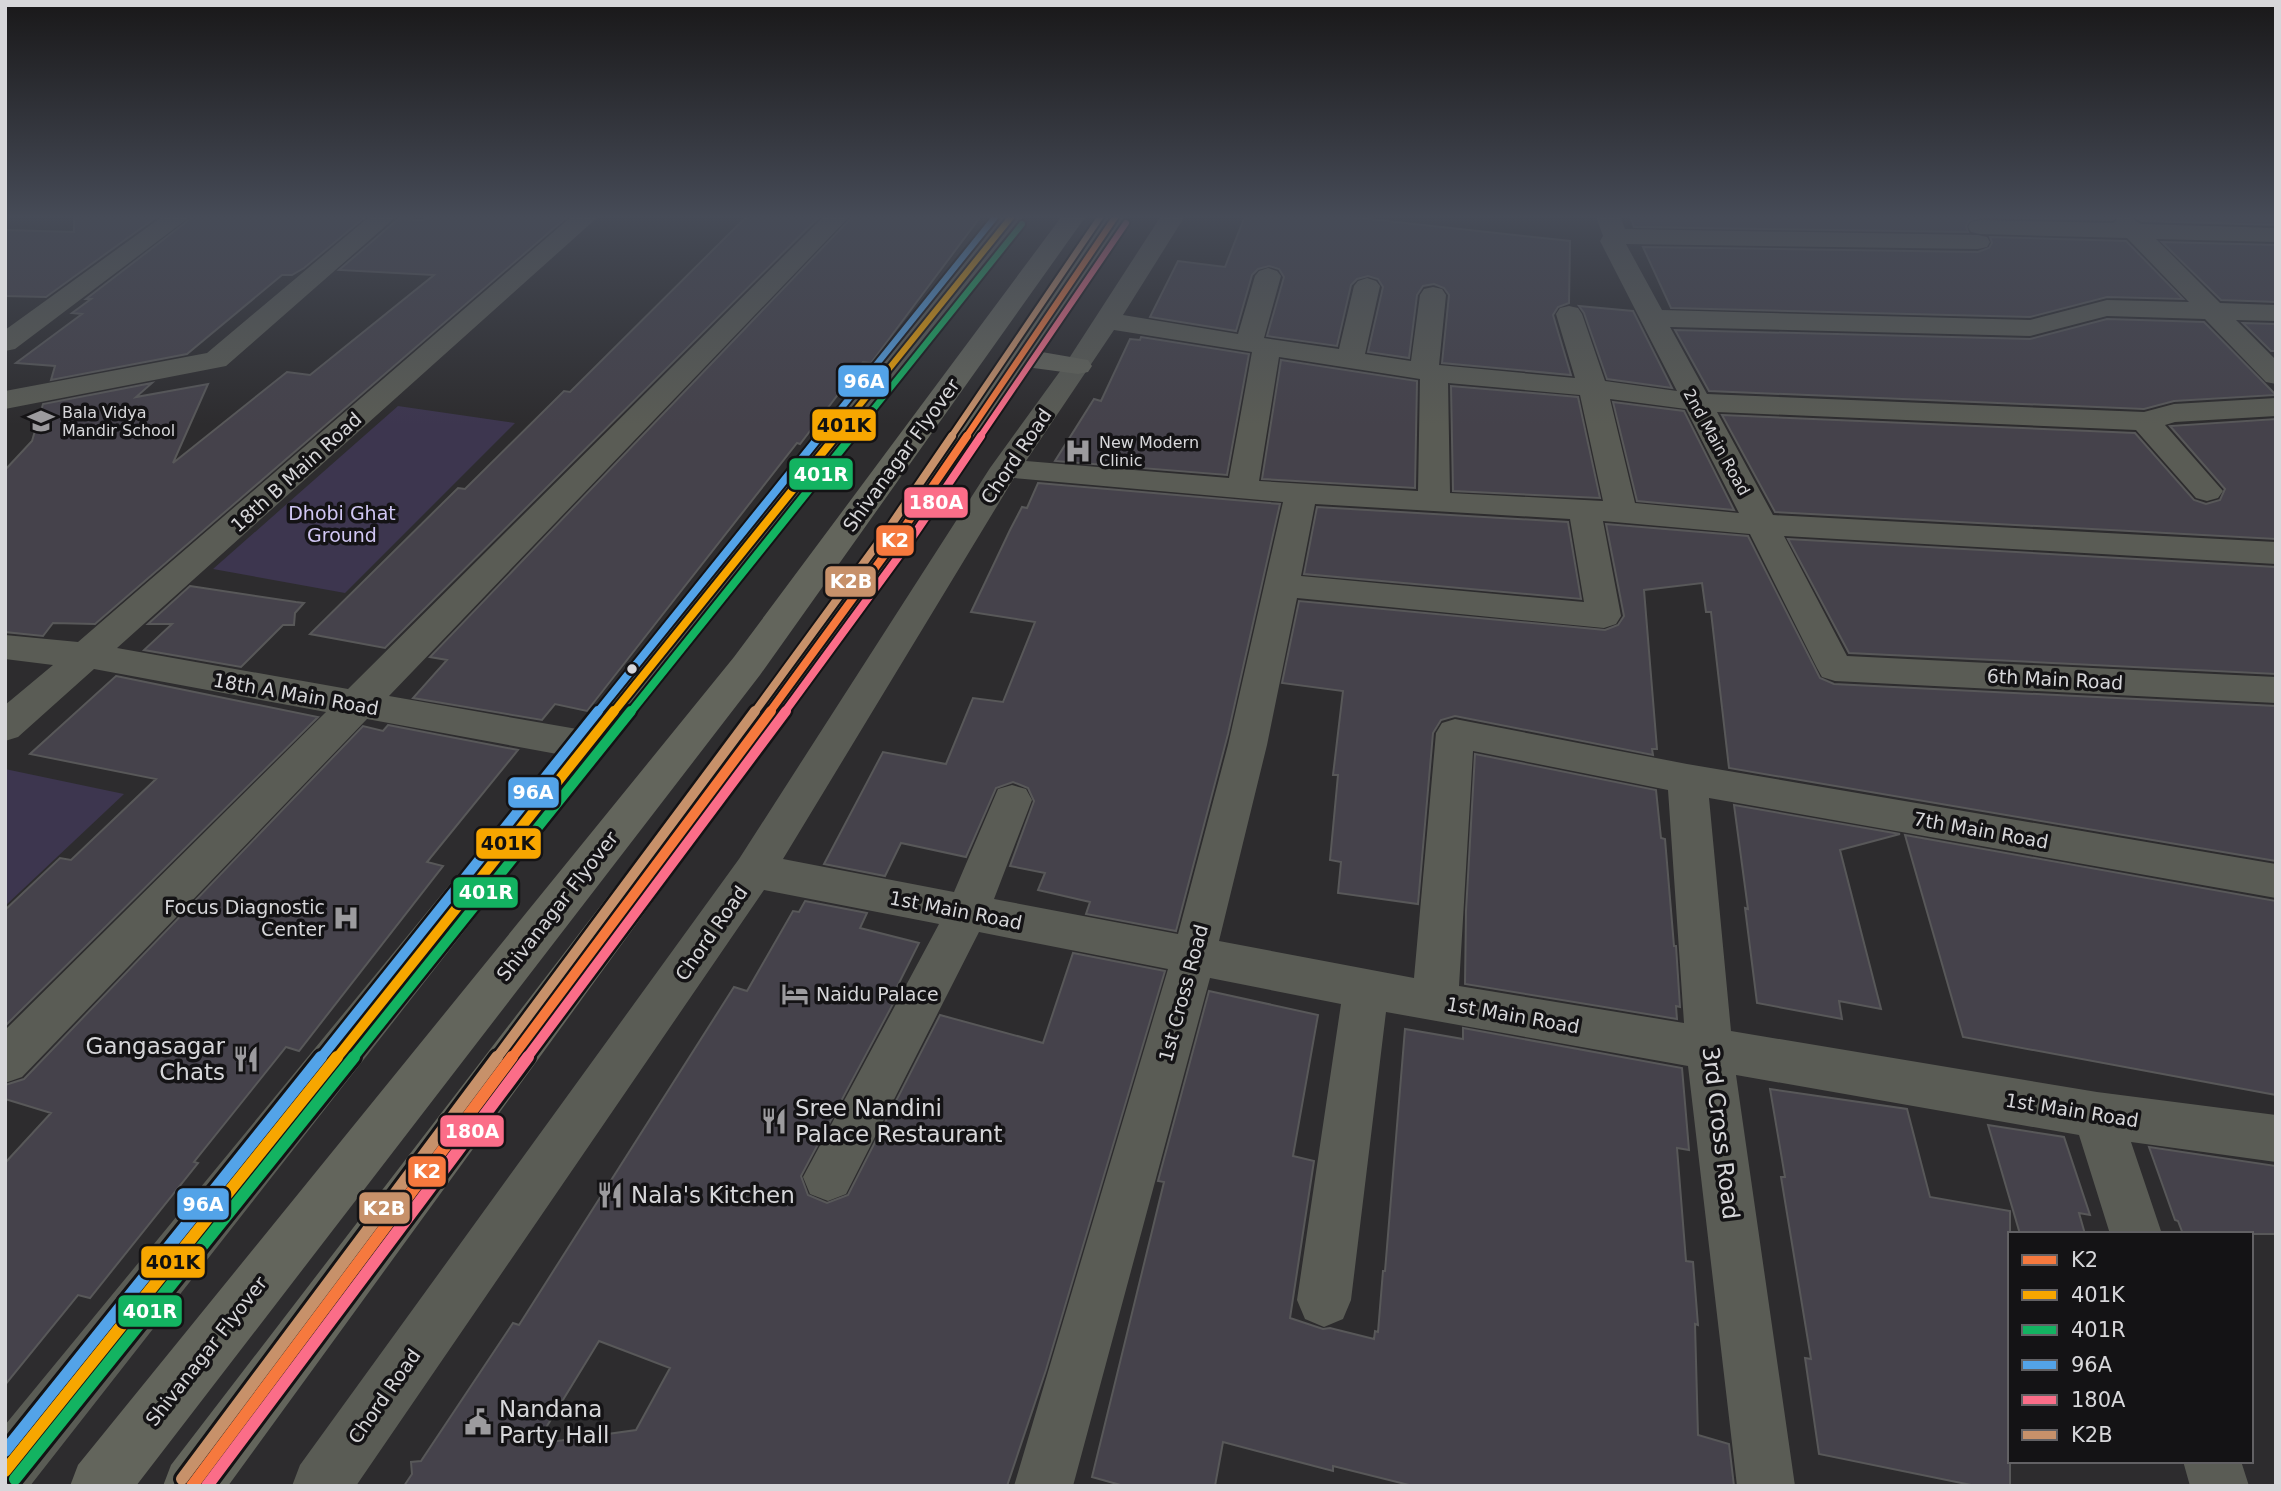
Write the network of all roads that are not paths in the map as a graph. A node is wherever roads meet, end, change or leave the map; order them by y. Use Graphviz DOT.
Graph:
graph roads {
  1 [pos="83,286"];
  2 [pos="303,286"];
  3 [pos="508,286"];
  4 [pos="770,286"];
  5 [pos="957,286"];
  6 [pos="1021,286"];
  7 [pos="1070,286"];
  8 [pos="1130,286"];
  9 [pos="1267,286"];
  10 [pos="1367,286"];
  11 [pos="1635,286"];
  12 [pos="2189,286"];
  13 [pos="1433,295"];
  14 [pos="2213,310"];
  15 [pos="2276,313"];
  16 [pos="1569,314"];
  17 [pos="1652,318"];
  18 [pos="1108,321"];
  19 [pos="5,342"];
  20 [pos="1258,345"];
  21 [pos="1018,357"];
  22 [pos="1350,360"];
  23 [pos="1078,366"];
  24 [pos="1429,372"];
  25 [pos="2276,376"];
  26 [pos="1593,388"];
  27 [pos="5,400"];
  28 [pos="1695,402"];
  29 [pos="2276,407"];
  30 [pos="2145,421"];
  31 [pos="1005,468"];
  32 [pos="1242,490"];
  33 [pos="2207,491"];
  34 [pos="1301,494"];
  35 [pos="1434,501"];
  36 [pos="1585,510"];
  37 [pos="1621,512"];
  38 [pos="1763,525"];
  39 [pos="2276,554"];
  40 [pos="1283,586"];
  41 [pos="5,647"];
  42 [pos="89,656"];
  43 [pos="1835,668"];
  44 [pos="2276,690"];
  45 [pos="357,706"];
  46 [pos="5,727"];
  47 [pos="586,745"];
  48 [pos="1687,779"];
  49 [pos="1012,800"];
  50 [pos="754,871"];
  51 [pos="2276,881"];
  52 [pos="967,913"];
  53 [pos="1195,955"];
  54 [pos="1366,989"];
  55 [pos="1435,1002"];
  56 [pos="1709,1048"];
  57 [pos="5,1062"];
  58 [pos="2097,1115"];
  59 [pos="2276,1139"];
  60 [pos="828,1177"];
  61 [pos="2135,1232"];
  62 [pos="1324,1300"];
  63 [pos="2213,1463"];
  64 [pos="5,1471"];
  65 [pos="99,1486"];
  66 [pos="192,1486"];
  67 [pos="321,1486"];
  68 [pos="1043,1486"];
  69 [pos="1766,1486"];
  70 [pos="2220,1486"];
  1 -- 19 [label="street"];
  2 -- 27 [label="street"];
  3 -- 42 [label="street, 18th B Main Road"];
  4 -- 45 [label="street"];
  5 -- 47 [label="street"];
  6 -- 65 [label="main road, Shivanagar Flyover"];
  7 -- 21 [label="main road, Shivanagar Flyover"];
  8 -- 18 [label="street, Chord Road"];
  9 -- 20 [label="street"];
  10 -- 22 [label="street"];
  11 -- 17 [label="street, 2nd Main Road"];
  12 -- 14 [label="street"];
  13 -- 24 [label="street"];
  14 -- 15 [label="street"];
  14 -- 17 [label="street"];
  14 -- 25 [label="street"];
  16 -- 26 [label="street"];
  17 -- 28 [label="street, 2nd Main Road"];
  18 -- 20 [label="street"];
  18 -- 23 [label="street, Chord Road"];
  20 -- 22 [label="street"];
  20 -- 32 [label="street"];
  21 -- 23 [label="main road"];
  21 -- 66 [label="main road, Shivanagar Flyover"];
  22 -- 24 [label="street"];
  23 -- 31 [label="street, Chord Road"];
  24 -- 26 [label="street"];
  24 -- 35 [label="street"];
  26 -- 28 [label="street"];
  26 -- 37 [label="street"];
  28 -- 30 [label="street"];
  28 -- 38 [label="street, 2nd Main Road"];
  29 -- 30 [label="street"];
  30 -- 33 [label="street"];
  31 -- 32 [label="street"];
  31 -- 50 [label="street, Chord Road"];
  32 -- 34 [label="street"];
  34 -- 35 [label="street"];
  34 -- 40 [label="street, 1st Cross Road"];
  35 -- 36 [label="street"];
  36 -- 37 [label="street"];
  36 -- 40 [label="street"];
  37 -- 38 [label="street"];
  38 -- 39 [label="street"];
  38 -- 43 [label="street, 2nd Main Road"];
  40 -- 53 [label="street, 1st Cross Road"];
  41 -- 42 [label="street, 18th A Main Road"];
  42 -- 45 [label="street, 18th A Main Road"];
  42 -- 46 [label="street, 18th B Main Road"];
  43 -- 44 [label="street, 6th Main Road"];
  45 -- 47 [label="street, 18th A Main Road"];
  45 -- 57 [label="street"];
  47 -- 64 [label="street"];
  48 -- 51 [label="street, 7th Main Road"];
  48 -- 55 [label="street, 7th Main Road"];
  48 -- 56 [label="street, 3rd Cross Road"];
  49 -- 52 [label="street"];
  50 -- 52 [label="street, 1st Main Road"];
  50 -- 67 [label="street, Chord Road"];
  52 -- 53 [label="street, 1st Main Road"];
  52 -- 60 [label="street"];
  53 -- 54 [label="street, 1st Main Road"];
  53 -- 68 [label="street, 1st Cross Road"];
  54 -- 55 [label="street, 1st Main Road"];
  54 -- 62 [label="street"];
  55 -- 56 [label="street, 1st Main Road"];
  56 -- 58 [label="street, 1st Main Road"];
  56 -- 69 [label="street, 3rd Cross Road"];
  58 -- 59 [label="street, 1st Main Road"];
  58 -- 61 [label="street"];
  63 -- 70 [label="street"];
}
